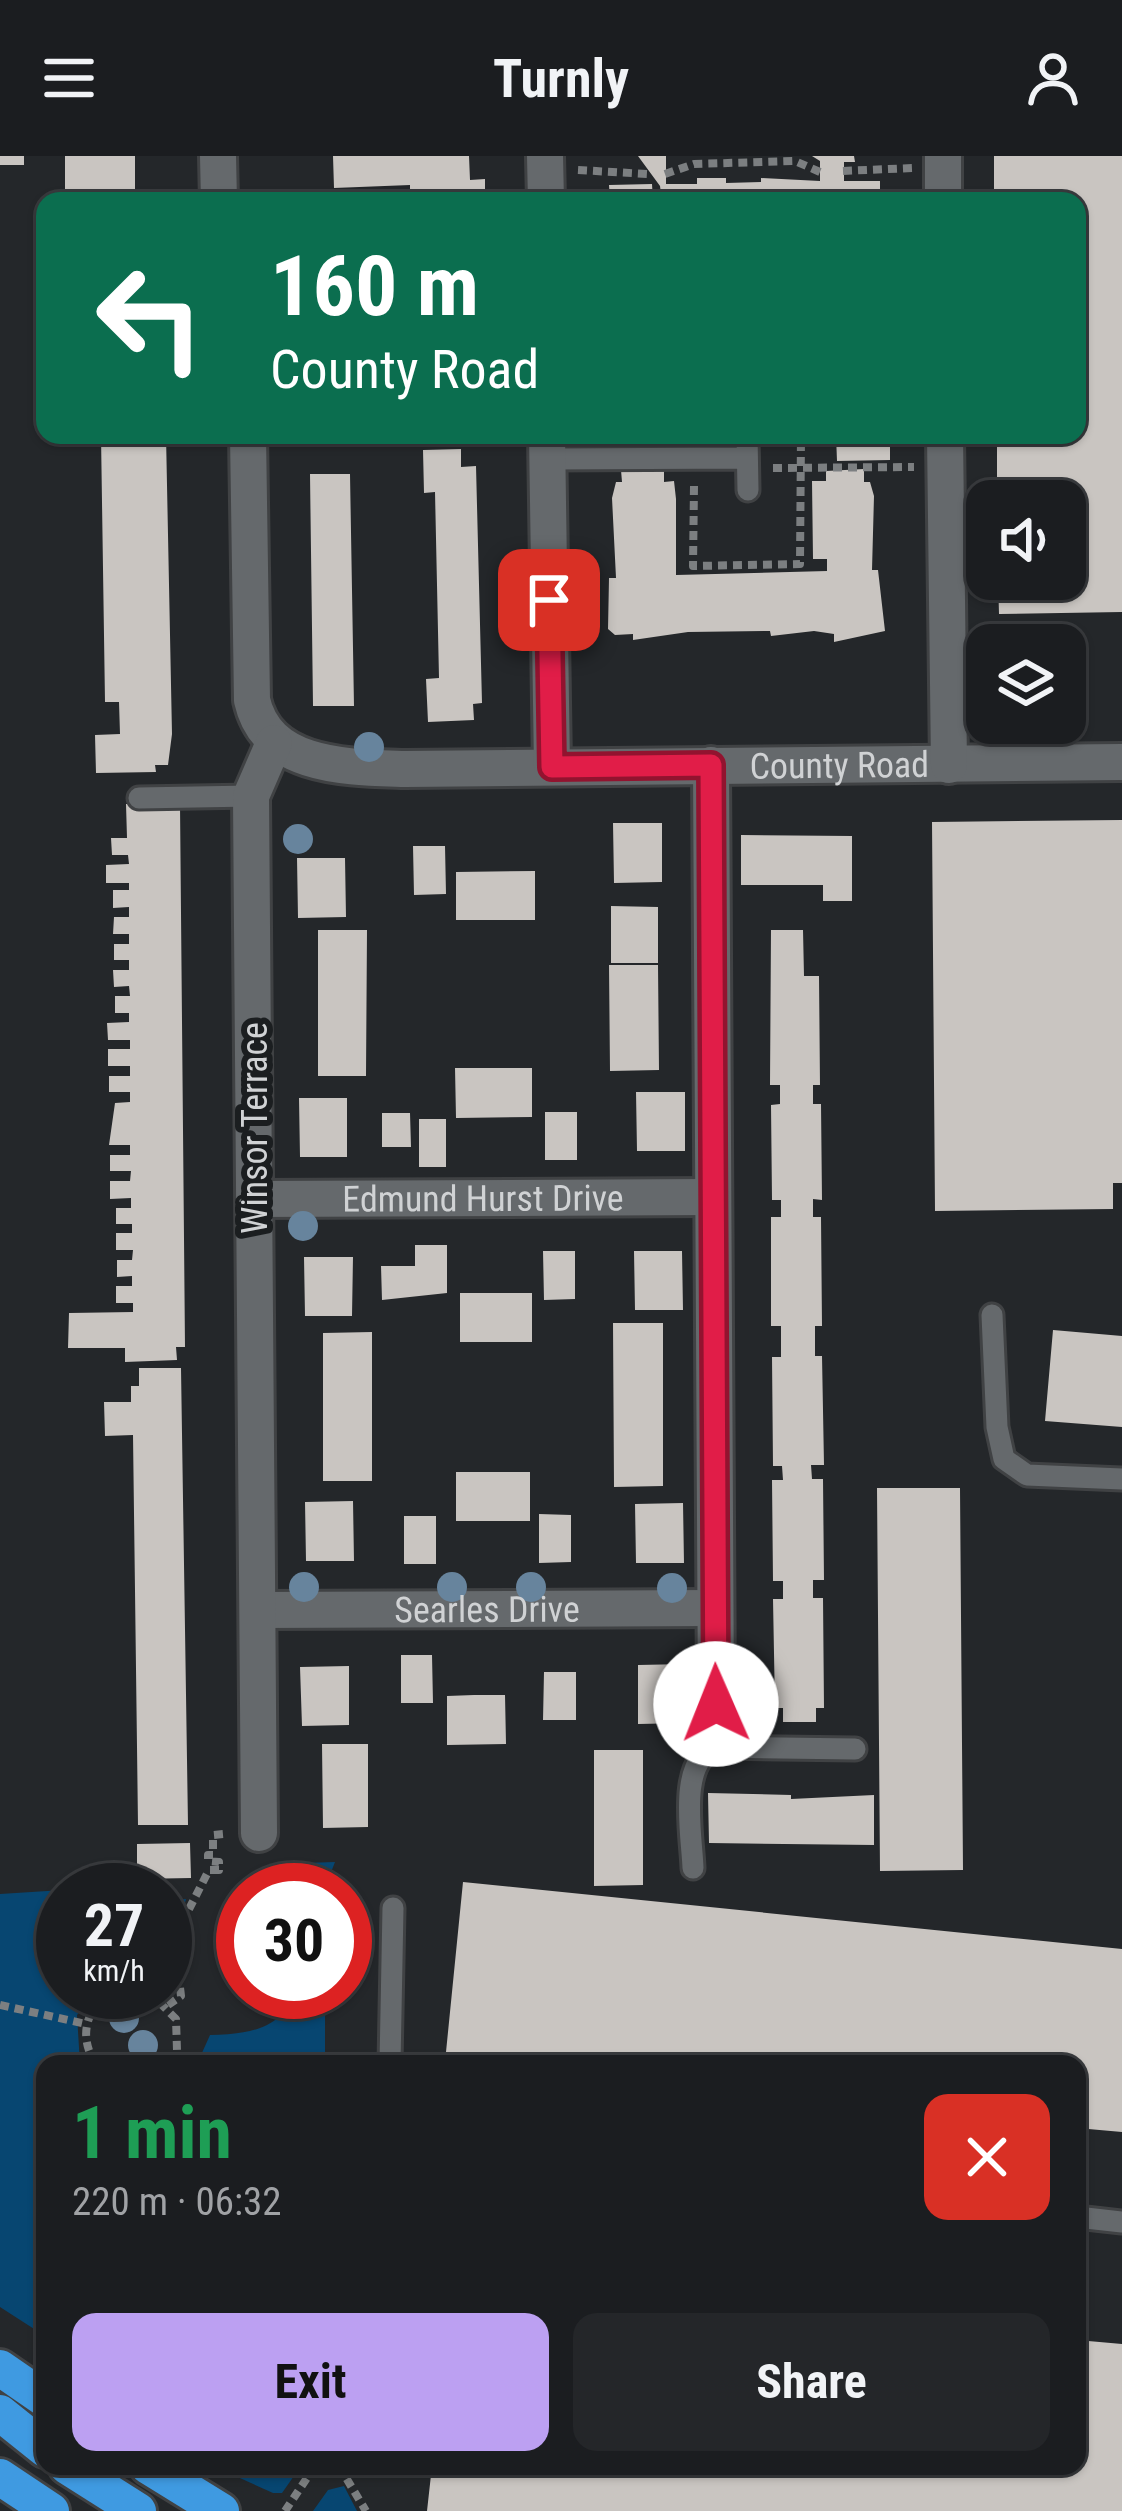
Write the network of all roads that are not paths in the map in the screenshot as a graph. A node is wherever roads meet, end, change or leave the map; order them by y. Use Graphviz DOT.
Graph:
graph roads {
  1 [pos="218,156"];
  2 [pos="219,192"];
  3 [pos="248,444"];
  4 [pos="748,444"];
  5 [pos="547,447"];
  6 [pos="946,451"];
  7 [pos="747,458"];
  8 [pos="748,490"];
  9 [pos="274,743"];
  10 [pos="1122,762"];
  11 [pos="711,765"];
  12 [pos="950,765"];
  13 [pos="552,767"];
  14 [pos="251,796"];
  15 [pos="139,798"];
  16 [pos="712,1198"];
  17 [pos="254,1199"];
  18 [pos="992,1315"];
  19 [pos="1122,1479"];
  20 [pos="714,1607"];
  21 [pos="259,1610"];
  22 [pos="716,1704"];
  23 [pos="716,1747"];
  24 [pos="855,1749"];
  25 [pos="260,1833"];
  26 [pos="693,1868"];
  27 [pos="393,1908"];
  28 [pos="389,2055"];
  29 [pos="1086,2218"];
  30 [pos="1122,2222"];
  31 [pos="0,2368"];
  32 [pos="36,2393"];
  33 [pos="0,2413"];
  34 [pos="36,2442"];
  35 [pos="81,2475"];
  36 [pos="163,2475"];
  37 [pos="0,2477"];
  38 [pos="51,2511"];
  39 [pos="138,2511"];
  40 [pos="221,2511"];
  1 -- 2 [label="street"];
  3 -- 9 [label="street"];
  4 -- 7 [label="lane"];
  5 -- 7 [label="lane"];
  5 -- 13 [label="street"];
  6 -- 12 [label="street"];
  7 -- 8 [label="lane"];
  9 -- 13 [label="street, County Road"];
  9 -- 14 [label="street, Winsor Terrace"];
  10 -- 12 [label="street, County Road"];
  11 -- 12 [label="street, County Road"];
  11 -- 13 [label="street, County Road"];
  11 -- 16 [label="street"];
  14 -- 15 [label="lane"];
  14 -- 17 [label="street, Winsor Terrace"];
  16 -- 17 [label="street, Edmund Hurst Drive"];
  16 -- 20 [label="street"];
  17 -- 21 [label="street, Winsor Terrace"];
  18 -- 19 [label="lane"];
  20 -- 21 [label="street, Searles Drive"];
  20 -- 22 [label="street"];
  21 -- 25 [label="street, Winsor Terrace"];
  22 -- 23 [label="lane"];
  23 -- 24 [label="lane"];
  23 -- 26 [label="lane"];
  27 -- 28 [label="lane"];
  29 -- 30 [label="lane"];
  31 -- 32 [label="highway"];
  33 -- 34 [label="highway"];
  35 -- 39 [label="highway"];
  36 -- 40 [label="highway"];
  37 -- 38 [label="highway"];
}
